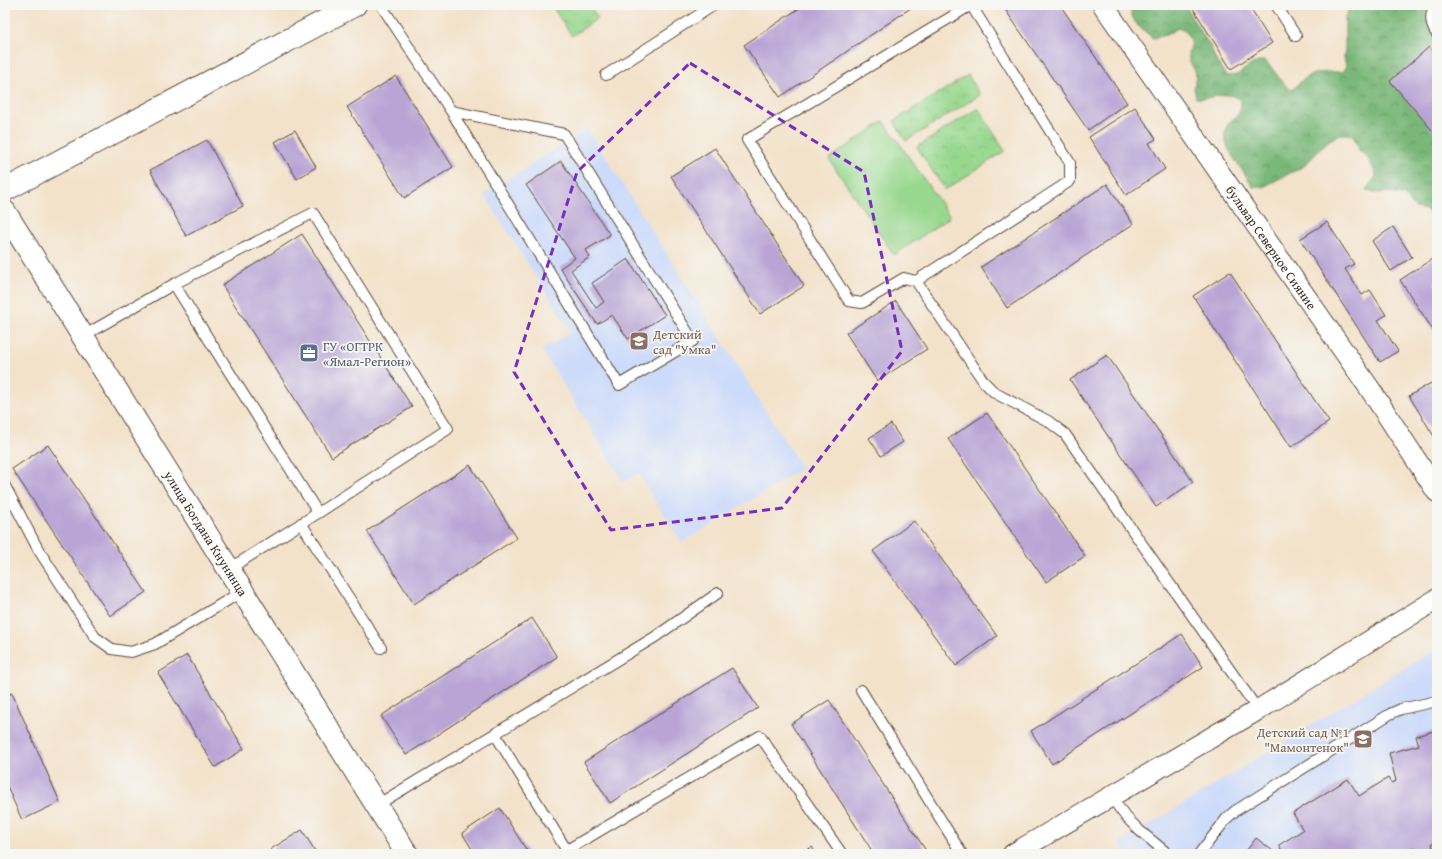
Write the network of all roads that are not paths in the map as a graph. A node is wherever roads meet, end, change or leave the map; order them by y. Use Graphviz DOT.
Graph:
graph roads {
  1 [pos="355,5"];
  2 [pos="380,5"];
  3 [pos="714,5"];
  4 [pos="971,5"];
  5 [pos="1103,5"];
  6 [pos="1276,5"];
  7 [pos="1436,5"];
  8 [pos="1437,34"];
  9 [pos="1296,36"];
  10 [pos="606,75"];
  11 [pos="451,111"];
  12 [pos="5,190"];
  13 [pos="5,212"];
  14 [pos="916,281"];
  15 [pos="174,284"];
  16 [pos="83,336"];
  17 [pos="5,486"];
  18 [pos="1437,492"];
  19 [pos="318,513"];
  20 [pos="301,523"];
  21 [pos="229,569"];
  22 [pos="243,591"];
  23 [pos="718,593"];
  24 [pos="1437,599"];
  25 [pos="381,648"];
  26 [pos="861,690"];
  27 [pos="1437,700"];
  28 [pos="1258,710"];
  29 [pos="495,734"];
  30 [pos="1111,797"];
  31 [pos="376,805"];
  32 [pos="568,852"];
  33 [pos="407,854"];
  34 [pos="842,854"];
  35 [pos="962,854"];
  36 [pos="1013,854"];
  37 [pos="1168,854"];
  38 [pos="1199,854"];
  1 -- 12 [label="main road"];
  2 -- 11 [label="lane"];
  3 -- 10 [label="lane"];
  4 -- 14 [label="lane"];
  4 -- 14 [label="lane"];
  5 -- 18 [label="street, бульвар Северное Сияние"];
  6 -- 9 [label="lane"];
  7 -- 8 [label="lane"];
  11 -- 11 [label="lane"];
  13 -- 16 [label="main road, улица Богдана Кнунянца"];
  14 -- 28 [label="lane"];
  15 -- 16 [label="lane"];
  15 -- 19 [label="lane"];
  15 -- 19 [label="lane"];
  16 -- 21 [label="main road, улица Богдана Кнунянца"];
  17 -- 22 [label="lane"];
  19 -- 20 [label="lane"];
  20 -- 21 [label="lane"];
  20 -- 25 [label="lane"];
  21 -- 22 [label="main road, улица Богдана Кнунянца"];
  22 -- 31 [label="main road, улица Богдана Кнунянца"];
  23 -- 29 [label="lane"];
  24 -- 28 [label="street"];
  26 -- 35 [label="lane"];
  27 -- 38 [label="lane"];
  28 -- 30 [label="street"];
  29 -- 31 [label="lane"];
  29 -- 32 [label="lane"];
  30 -- 36 [label="street"];
  30 -- 37 [label="lane"];
  31 -- 33 [label="main road, улица Богдана Кнунянца"];
  32 -- 34 [label="lane"];
}
